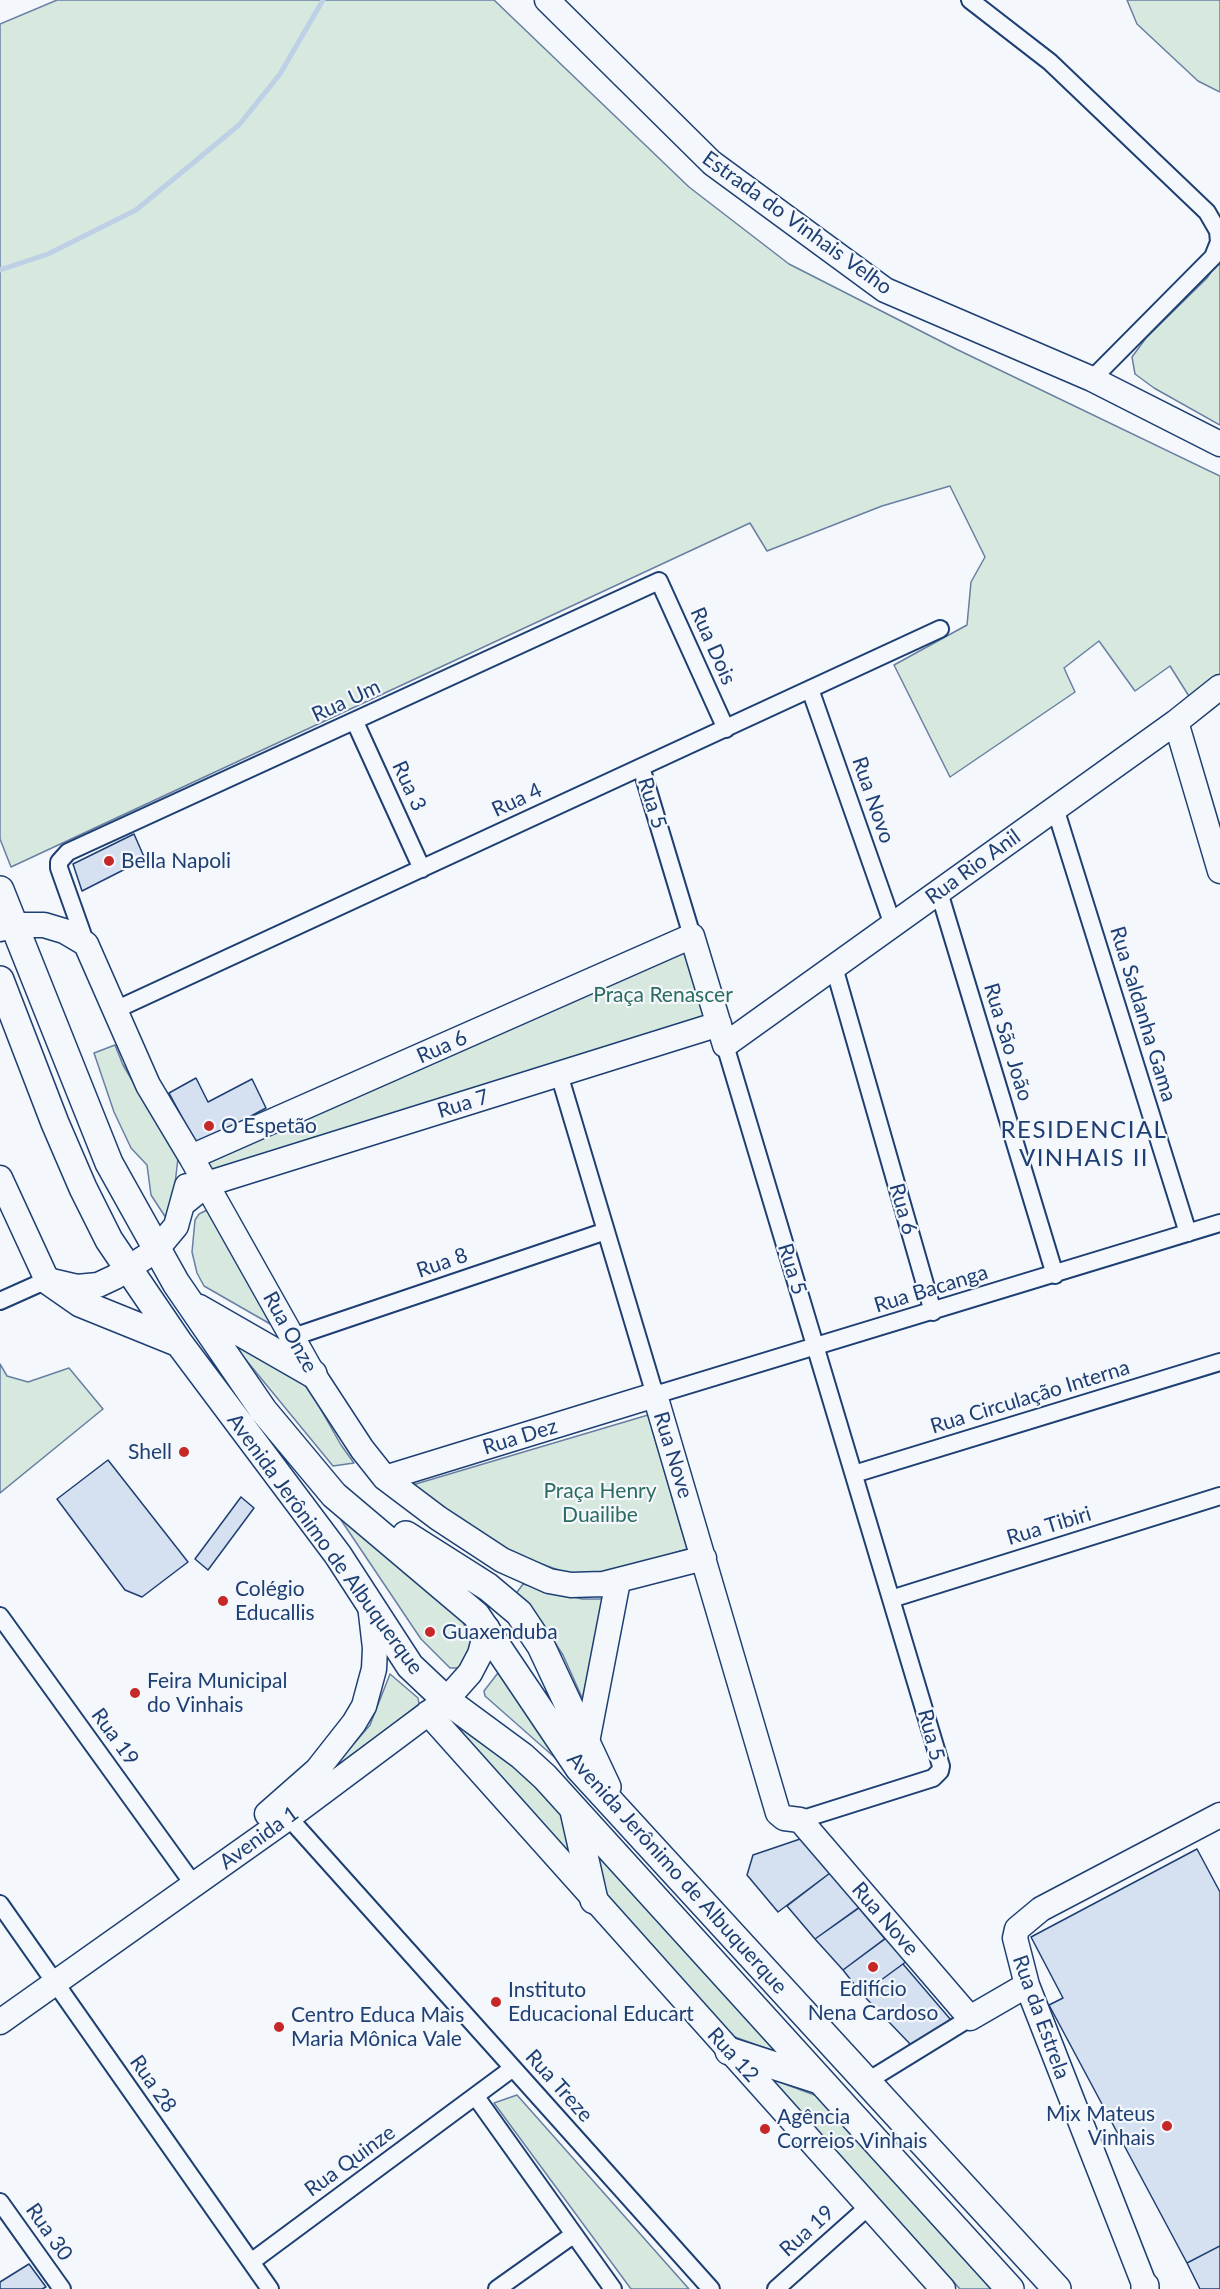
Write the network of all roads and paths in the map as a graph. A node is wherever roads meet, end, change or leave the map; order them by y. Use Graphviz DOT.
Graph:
graph roads {
  1 [pos="547,0"];
  2 [pos="970,0"];
  3 [pos="1092,379"];
  4 [pos="1220,444"];
  5 [pos="659,581"];
  6 [pos="940,630"];
  7 [pos="1220,687"];
  8 [pos="810,690"];
  9 [pos="355,722"];
  10 [pos="1176,722"];
  11 [pos="726,729"];
  12 [pos="641,767"];
  13 [pos="1055,808"];
  14 [pos="59,868"];
  15 [pos="422,869"];
  16 [pos="1220,870"];
  17 [pos="0,890"];
  18 [pos="939,892"];
  19 [pos="893,925"];
  20 [pos="7,927"];
  21 [pos="692,936"];
  22 [pos="86,944"];
  23 [pos="834,967"];
  24 [pos="0,980"];
  25 [pos="113,1011"];
  26 [pos="10,1031"];
  27 [pos="722,1035"];
  28 [pos="559,1074"];
  29 [pos="191,1157"];
  30 [pos="0,1178"];
  31 [pos="207,1184"];
  32 [pos="185,1202"];
  33 [pos="1220,1223"];
  34 [pos="606,1231"];
  35 [pos="1188,1233"];
  36 [pos="156,1250"];
  37 [pos="127,1269"];
  38 [pos="1055,1275"];
  39 [pos="47,1280"];
  40 [pos="0,1301"];
  41 [pos="191,1305"];
  42 [pos="933,1312"];
  43 [pos="293,1338"];
  44 [pos="179,1343"];
  45 [pos="816,1348"];
  46 [pos="1220,1362"];
  47 [pos="313,1374"];
  48 [pos="655,1395"];
  49 [pos="263,1410"];
  50 [pos="854,1474"];
  51 [pos="385,1478"];
  52 [pos="1220,1496"];
  53 [pos="704,1558"];
  54 [pos="618,1581"];
  55 [pos="891,1599"];
  56 [pos="370,1602"];
  57 [pos="0,1616"];
  58 [pos="487,1628"];
  59 [pos="437,1707"];
  60 [pos="587,1742"];
  61 [pos="573,1807"];
  62 [pos="283,1812"];
  63 [pos="618,1813"];
  64 [pos="1220,1815"];
  65 [pos="800,1820"];
  66 [pos="190,1878"];
  67 [pos="594,1900"];
  68 [pos="0,1904"];
  69 [pos="51,1977"];
  70 [pos="1027,1985"];
  71 [pos="0,2004"];
  72 [pos="970,2018"];
  73 [pos="0,2022"];
  74 [pos="729,2051"];
  75 [pos="513,2068"];
  76 [pos="820,2080"];
  77 [pos="866,2082"];
  78 [pos="476,2097"];
  79 [pos="0,2202"];
  80 [pos="868,2207"];
  81 [pos="7,2226"];
  82 [pos="573,2235"];
  83 [pos="250,2262"];
  84 [pos="1145,2288"];
  85 [pos="62,2289"];
  86 [pos="270,2289"];
  87 [pos="497,2289"];
  88 [pos="613,2289"];
  89 [pos="711,2289"];
  90 [pos="776,2289"];
  91 [pos="943,2289"];
  92 [pos="1010,2289"];
  93 [pos="1057,2289"];
  1 -- 3 [label="street, Estrada do Vinhais Velho"];
  2 -- 3 [label="street"];
  3 -- 4 [label="street, Estrada do Vinhais Velho"];
  5 -- 9 [label="street, Rua Um"];
  5 -- 11 [label="street, Rua Dois"];
  6 -- 8 [label="street, Rua 4"];
  7 -- 10 [label="street, Rua Rio Anil"];
  8 -- 11 [label="street, Rua 4"];
  8 -- 19 [label="street, Rua Novo"];
  9 -- 14 [label="street, Rua Um"];
  9 -- 15 [label="street, Rua 3"];
  10 -- 13 [label="street, Rua Rio Anil"];
  10 -- 16 [label="street"];
  11 -- 12 [label="street, Rua 4"];
  12 -- 15 [label="street, Rua 4"];
  12 -- 21 [label="street, Rua 5"];
  13 -- 18 [label="street, Rua Rio Anil"];
  13 -- 35 [label="street, Rua Saldanha Gama"];
  14 -- 22 [label="street, Rua Onze"];
  15 -- 25 [label="street, Rua 4"];
  17 -- 20 [label="main road, Avenida Jerônimo de Albuquerque"];
  18 -- 19 [label="street, Rua Rio Anil"];
  18 -- 38 [label="street, Rua São João"];
  19 -- 23 [label="street, Rua Rio Anil"];
  20 -- 22 [label="street"];
  20 -- 36 [label="main road, Avenida Jerônimo de Albuquerque"];
  21 -- 27 [label="street, Rua 5"];
  21 -- 29 [label="street, Rua 6"];
  22 -- 25 [label="street, Rua Onze"];
  23 -- 27 [label="street, Rua Rio Anil"];
  23 -- 42 [label="street, Rua 6"];
  24 -- 26 [label="main road, Avenida Jerônimo de Albuquerque"];
  25 -- 29 [label="street, Rua Onze"];
  26 -- 37 [label="main road, Avenida Jerônimo de Albuquerque"];
  27 -- 28 [label="street, Rua 7"];
  27 -- 45 [label="street, Rua 5"];
  28 -- 31 [label="street, Rua 7"];
  28 -- 34 [label="street, Rua Nove"];
  29 -- 31 [label="street, Rua Onze"];
  29 -- 32 [label="street"];
  30 -- 39 [label="street"];
  31 -- 32 [label="street"];
  31 -- 43 [label="street, Rua Onze"];
  32 -- 36 [label="street"];
  33 -- 35 [label="street, Rua Bacanga"];
  34 -- 43 [label="street, Rua 8"];
  34 -- 48 [label="street, Rua Nove"];
  35 -- 38 [label="street, Rua Bacanga"];
  36 -- 37 [label="street"];
  36 -- 41 [label="main road, Avenida Jerônimo de Albuquerque"];
  37 -- 39 [label="street"];
  37 -- 44 [label="main road, Avenida Jerônimo de Albuquerque"];
  38 -- 42 [label="street, Rua Bacanga"];
  39 -- 40 [label="street"];
  39 -- 44 [label="main road"];
  41 -- 47 [label="main road"];
  41 -- 49 [label="main road, Avenida Jerônimo de Albuquerque"];
  42 -- 45 [label="street, Rua Bacanga"];
  43 -- 47 [label="street, Rua Onze"];
  44 -- 56 [label="main road, Avenida Jerônimo de Albuquerque"];
  45 -- 48 [label="street, Rua Bacanga"];
  45 -- 50 [label="street, Rua 5"];
  46 -- 50 [label="street, Rua Circulação Interna"];
  47 -- 51 [label="street, Rua Onze"];
  48 -- 51 [label="street, Rua Dez"];
  48 -- 53 [label="street, Rua Nove"];
  49 -- 58 [label="main road, Avenida Jerônimo de Albuquerque"];
  49 -- 60 [label="main road"];
  50 -- 55 [label="street, Rua 5"];
  51 -- 54 [label="street, Rua Onze"];
  52 -- 55 [label="street, Rua Tibiri"];
  53 -- 54 [label="street, Rua Onze"];
  53 -- 65 [label="street, Rua Nove"];
  54 -- 60 [label="street"];
  55 -- 65 [label="street, Rua 5"];
  56 -- 59 [label="main road, Avenida Jerônimo de Albuquerque"];
  56 -- 62 [label="street, Avenida 1"];
  57 -- 66 [label="street, Rua 19"];
  58 -- 59 [label="street, Avenida 1"];
  58 -- 63 [label="main road, Avenida Jerônimo de Albuquerque"];
  59 -- 61 [label="main road, Avenida Jerônimo de Albuquerque"];
  59 -- 62 [label="street, Avenida 1"];
  59 -- 67 [label="street, Rua 12"];
  60 -- 63 [label="main road"];
  61 -- 67 [label="main road"];
  61 -- 76 [label="main road, Avenida Jerônimo de Albuquerque"];
  62 -- 66 [label="street, Avenida 1"];
  62 -- 75 [label="street, Rua Treze"];
  63 -- 77 [label="main road, Avenida Jerônimo de Albuquerque"];
  64 -- 70 [label="street, Rua da Estrela"];
  65 -- 72 [label="street, Rua Nove"];
  66 -- 69 [label="street, Avenida 1"];
  67 -- 74 [label="street, Rua 12"];
  68 -- 69 [label="street, Rua 28"];
  69 -- 71 [label="street, Avenida 1"];
  69 -- 73 [label="street, Avenida 1"];
  69 -- 83 [label="street, Rua 28"];
  70 -- 72 [label="street"];
  70 -- 84 [label="street, Rua da Estrela"];
  72 -- 77 [label="street"];
  74 -- 76 [label="main road"];
  74 -- 80 [label="street, Rua 12"];
  75 -- 78 [label="street, Rua Quinze"];
  75 -- 89 [label="street, Rua Treze"];
  76 -- 92 [label="main road, Avenida Jerônimo de Albuquerque"];
  77 -- 93 [label="main road, Avenida Jerônimo de Albuquerque"];
  78 -- 82 [label="street"];
  78 -- 83 [label="street, Rua Quinze"];
  79 -- 81 [label="street, Rua 30"];
  80 -- 90 [label="street, Rua 19"];
  80 -- 91 [label="street, Rua 12"];
  81 -- 85 [label="street, Rua 30"];
  82 -- 87 [label="street"];
  82 -- 88 [label="street"];
  83 -- 86 [label="street, Rua 28"];
}
